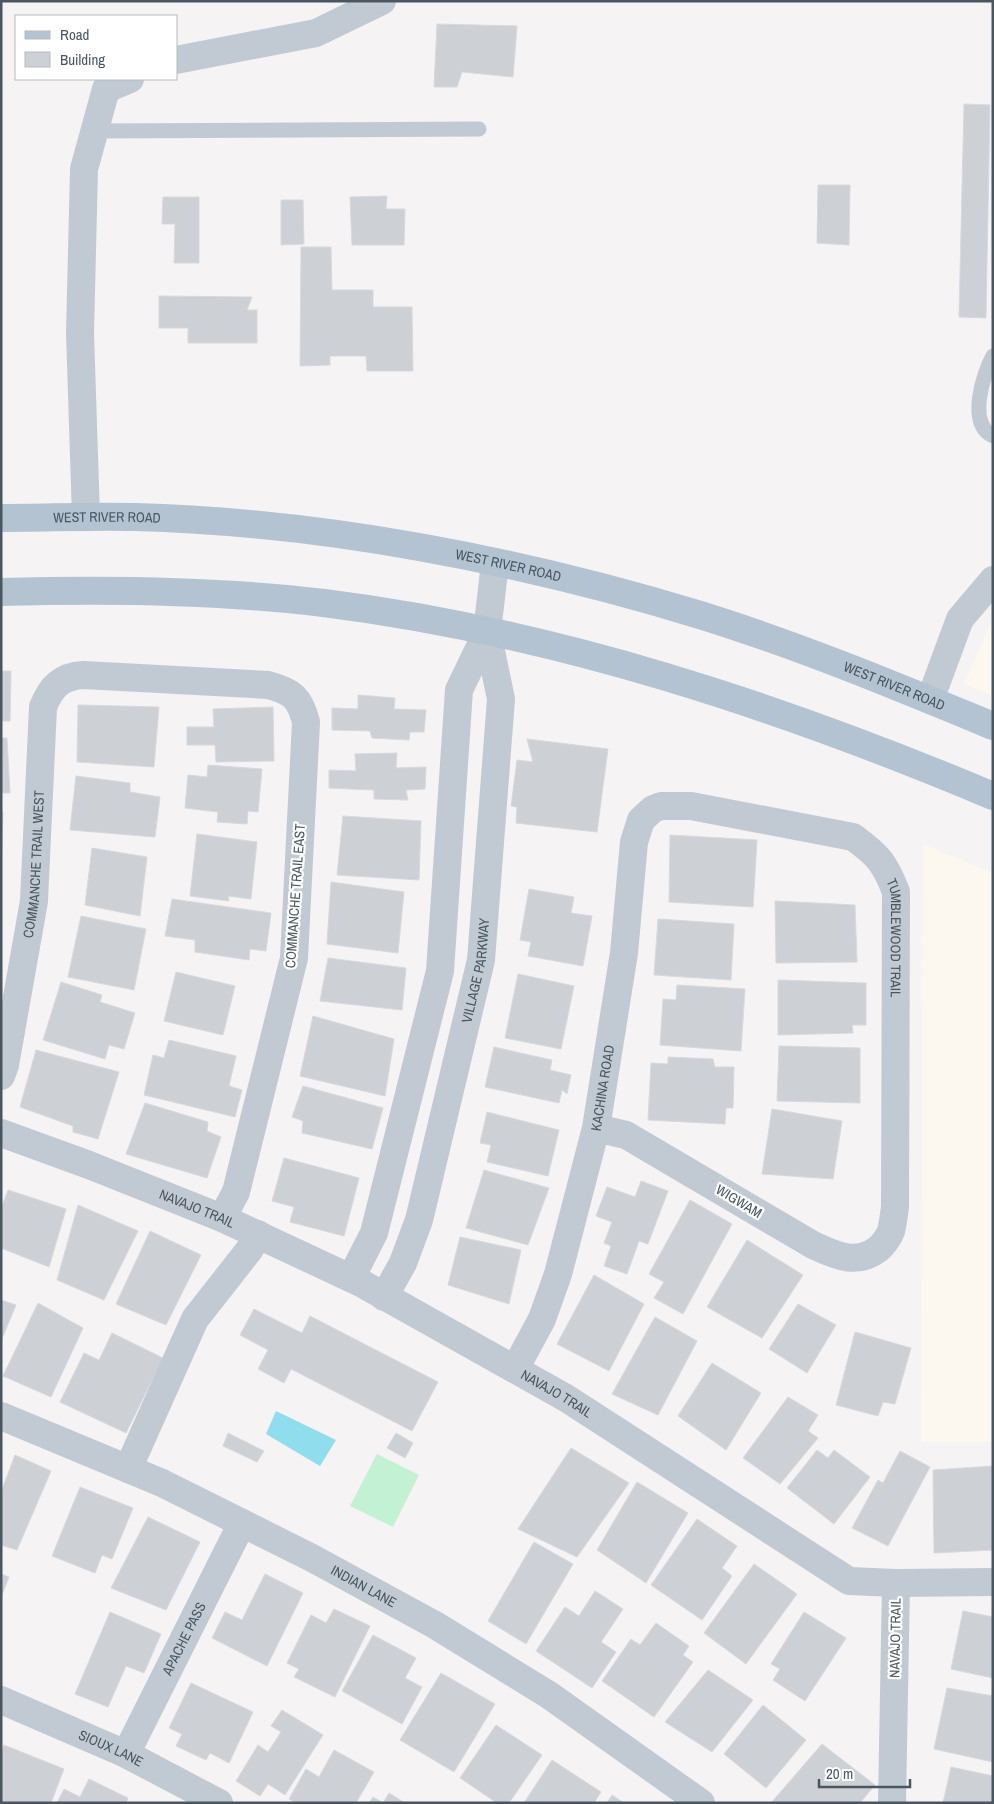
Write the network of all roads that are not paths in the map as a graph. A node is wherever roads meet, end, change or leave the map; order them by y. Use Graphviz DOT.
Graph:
graph roads {
  1 [pos="382,1"];
  2 [pos="178,60"];
  3 [pos="128,80"];
  4 [pos="479,130"];
  5 [pos="95,131"];
  6 [pos="993,356"];
  7 [pos="993,436"];
  8 [pos="86,517"];
  9 [pos="1,518"];
  10 [pos="494,563"];
  11 [pos="993,580"];
  12 [pos="1,592"];
  13 [pos="487,632"];
  14 [pos="287,690"];
  15 [pos="930,700"];
  16 [pos="993,726"];
  17 [pos="993,796"];
  18 [pos="661,806"];
  19 [pos="1,1076"];
  20 [pos="596,1128"];
  21 [pos="1,1133"];
  22 [pos="222,1218"];
  23 [pos="258,1234"];
  24 [pos="882,1246"];
  25 [pos="351,1278"];
  26 [pos="384,1297"];
  27 [pos="515,1369"];
  28 [pos="1,1416"];
  29 [pos="128,1469"];
  30 [pos="242,1523"];
  31 [pos="993,1582"];
  32 [pos="896,1583"];
  33 [pos="1,1700"];
  34 [pos="126,1754"];
  35 [pos="219,1803"];
  36 [pos="701,1803"];
  37 [pos="892,1803"];
  1 -- 2 [label="street"];
  3 -- 5 [label="street"];
  4 -- 5 [label="lane"];
  5 -- 8 [label="street"];
  6 -- 7 [label="lane"];
  8 -- 9 [label="main road, WEST RIVER ROAD"];
  8 -- 10 [label="main road, WEST RIVER ROAD"];
  10 -- 13 [label="street, VILLAGE PARKWAY"];
  10 -- 15 [label="main road, WEST RIVER ROAD"];
  11 -- 15 [label="street"];
  12 -- 13 [label="main road"];
  13 -- 17 [label="main road"];
  13 -- 25 [label="street, VILLAGE PARKWAY"];
  13 -- 26 [label="street, VILLAGE PARKWAY"];
  14 -- 19 [label="street, COMMANCHE TRAIL WEST"];
  14 -- 22 [label="street, COMMANCHE TRAIL EAST"];
  15 -- 16 [label="main road, WEST RIVER ROAD"];
  18 -- 20 [label="street, KACHINA ROAD"];
  18 -- 24 [label="street, TUMBLEWOOD TRAIL"];
  20 -- 24 [label="street, WIGWAM"];
  20 -- 27 [label="street, KACHINA ROAD"];
  21 -- 22 [label="street, NAVAJO TRAIL"];
  22 -- 23 [label="street, NAVAJO TRAIL"];
  23 -- 25 [label="street, NAVAJO TRAIL"];
  23 -- 29 [label="street"];
  25 -- 26 [label="street, NAVAJO TRAIL"];
  26 -- 27 [label="street, NAVAJO TRAIL"];
  27 -- 32 [label="street, NAVAJO TRAIL"];
  28 -- 29 [label="street, INDIAN LANE"];
  29 -- 30 [label="street, INDIAN LANE"];
  30 -- 34 [label="street, APACHE PASS"];
  30 -- 36 [label="street, INDIAN LANE"];
  31 -- 32 [label="street"];
  32 -- 37 [label="street, NAVAJO TRAIL"];
  33 -- 34 [label="street, SIOUX LANE"];
  34 -- 35 [label="street, SIOUX LANE"];
}
